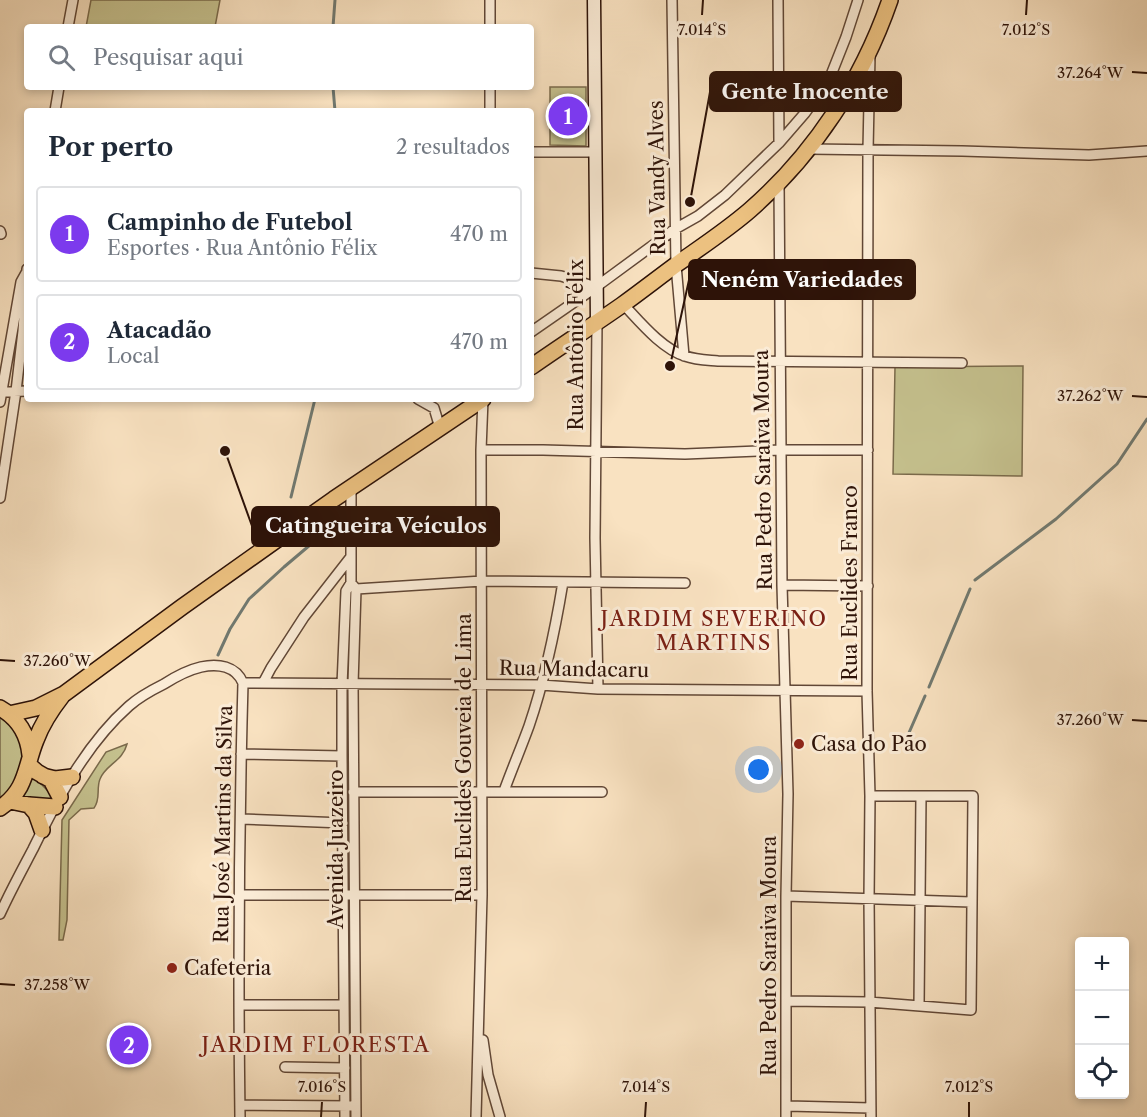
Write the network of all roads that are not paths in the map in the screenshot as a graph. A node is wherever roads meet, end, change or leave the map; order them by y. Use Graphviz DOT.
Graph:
graph roads {
  1 [pos="72,0"];
  2 [pos="490,0"];
  3 [pos="594,0"];
  4 [pos="672,0"];
  5 [pos="778,0"];
  6 [pos="858,0"];
  7 [pos="890,0"];
  8 [pos="68,24"];
  9 [pos="490,24"];
  10 [pos="870,49"];
  11 [pos="58,90"];
  12 [pos="490,90"];
  13 [pos="55,108"];
  14 [pos="490,108"];
  15 [pos="779,142"];
  16 [pos="808,149"];
  17 [pos="868,150"];
  18 [pos="1147,151"];
  19 [pos="534,152"];
  20 [pos="596,152"];
  21 [pos="779,183"];
  22 [pos="675,229"];
  23 [pos="676,265"];
  24 [pos="534,273"];
  25 [pos="24,276"];
  26 [pos="596,287"];
  27 [pos="623,304"];
  28 [pos="24,315"];
  29 [pos="597,322"];
  30 [pos="534,330"];
  31 [pos="684,356"];
  32 [pos="780,361"];
  33 [pos="868,363"];
  34 [pos="962,363"];
  35 [pos="534,365"];
  36 [pos="16,391"];
  37 [pos="24,391"];
  38 [pos="0,395"];
  39 [pos="423,402"];
  40 [pos="479,402"];
  41 [pos="483,402"];
  42 [pos="440,428"];
  43 [pos="5,432"];
  44 [pos="481,450"];
  45 [pos="781,450"];
  46 [pos="868,450"];
  47 [pos="596,452"];
  48 [pos="351,488"];
  49 [pos="0,498"];
  50 [pos="351,557"];
  51 [pos="482,581"];
  52 [pos="563,582"];
  53 [pos="596,583"];
  54 [pos="685,583"];
  55 [pos="782,585"];
  56 [pos="354,586"];
  57 [pos="868,586"];
  58 [pos="241,680"];
  59 [pos="263,683"];
  60 [pos="353,684"];
  61 [pos="342,685"];
  62 [pos="482,685"];
  63 [pos="541,686"];
  64 [pos="598,689"];
  65 [pos="786,691"];
  66 [pos="867,691"];
  67 [pos="64,694"];
  68 [pos="5,711"];
  69 [pos="241,754"];
  70 [pos="342,756"];
  71 [pos="30,760"];
  72 [pos="44,776"];
  73 [pos="72,777"];
  74 [pos="504,791"];
  75 [pos="353,792"];
  76 [pos="482,792"];
  77 [pos="602,792"];
  78 [pos="870,796"];
  79 [pos="921,796"];
  80 [pos="58,802"];
  81 [pos="5,805"];
  82 [pos="29,805"];
  83 [pos="241,819"];
  84 [pos="343,823"];
  85 [pos="42,830"];
  86 [pos="343,894"];
  87 [pos="354,894"];
  88 [pos="240,895"];
  89 [pos="482,895"];
  90 [pos="786,896"];
  91 [pos="869,899"];
  92 [pos="921,900"];
  93 [pos="971,902"];
  94 [pos="0,914"];
  95 [pos="786,1001"];
  96 [pos="869,1002"];
  97 [pos="239,1005"];
  98 [pos="344,1005"];
  99 [pos="919,1006"];
  100 [pos="480,1020"];
  101 [pos="285,1067"];
  102 [pos="345,1068"];
  103 [pos="240,1105"];
  104 [pos="345,1106"];
  105 [pos="356,1106"];
  106 [pos="787,1106"];
  107 [pos="871,1112"];
  108 [pos="240,1117"];
  109 [pos="345,1117"];
  110 [pos="356,1117"];
  111 [pos="476,1117"];
  112 [pos="500,1117"];
  113 [pos="786,1117"];
  1 -- 8 [label="street"];
  2 -- 9 [label="street"];
  3 -- 20 [label="main road, Rua Antônio Félix"];
  4 -- 22 [label="street, Rua Vandy Alves"];
  5 -- 15 [label="street"];
  6 -- 15 [label="street"];
  7 -- 10 [label="highway"];
  10 -- 16 [label="highway"];
  10 -- 17 [label="street, Rua Euclides Franco"];
  11 -- 13 [label="street"];
  12 -- 14 [label="street"];
  15 -- 22 [label="street"];
  16 -- 17 [label="street"];
  16 -- 21 [label="highway"];
  17 -- 18 [label="street"];
  17 -- 33 [label="street, Rua Euclides Franco"];
  19 -- 20 [label="street"];
  20 -- 26 [label="main road, Rua Antônio Félix"];
  21 -- 23 [label="highway"];
  21 -- 32 [label="street, Rua Pedro Saraiva Moura"];
  22 -- 23 [label="street, Rua Vandy Alves"];
  22 -- 26 [label="street"];
  23 -- 27 [label="highway"];
  23 -- 31 [label="street, Rua Vandy Alves"];
  24 -- 26 [label="street"];
  25 -- 38 [label="street"];
  26 -- 29 [label="main road, Rua Antônio Félix"];
  26 -- 30 [label="street"];
  27 -- 29 [label="highway"];
  27 -- 31 [label="street"];
  28 -- 36 [label="street"];
  29 -- 35 [label="highway"];
  29 -- 47 [label="street, Rua Antônio Félix"];
  31 -- 32 [label="street"];
  32 -- 33 [label="street"];
  32 -- 45 [label="street, Rua Pedro Saraiva Moura"];
  33 -- 34 [label="street"];
  33 -- 46 [label="street, Rua Euclides Franco"];
  36 -- 37 [label="street"];
  36 -- 38 [label="street"];
  36 -- 43 [label="street"];
  39 -- 42 [label="street"];
  40 -- 42 [label="highway"];
  41 -- 44 [label="street, Rua Euclides Gouveia de Lima"];
  42 -- 48 [label="highway"];
  43 -- 49 [label="street"];
  44 -- 47 [label="street"];
  44 -- 51 [label="street, Rua Euclides Gouveia de Lima"];
  45 -- 46 [label="street"];
  45 -- 47 [label="street"];
  45 -- 55 [label="street, Rua Pedro Saraiva Moura"];
  46 -- 57 [label="street, Rua Euclides Franco"];
  47 -- 53 [label="street, Rua Antônio Félix"];
  48 -- 50 [label="street, Avenida Juazeiro"];
  48 -- 67 [label="highway"];
  50 -- 56 [label="street, Avenida Juazeiro"];
  50 -- 59 [label="street"];
  51 -- 52 [label="street"];
  51 -- 56 [label="street"];
  51 -- 62 [label="street, Rua Euclides Gouveia de Lima"];
  52 -- 53 [label="street"];
  52 -- 63 [label="street"];
  53 -- 54 [label="street"];
  53 -- 64 [label="street, Rua Antônio Félix"];
  55 -- 57 [label="street"];
  55 -- 65 [label="street, Rua Pedro Saraiva Moura"];
  56 -- 60 [label="street, Avenida Juazeiro"];
  56 -- 61 [label="street, Avenida Juazeiro"];
  57 -- 66 [label="street, Rua Euclides Franco"];
  58 -- 59 [label="street, Rua Mandacaru"];
  58 -- 69 [label="street, Rua José Martins da Silva"];
  58 -- 73 [label="street, Rua Mandacaru"];
  59 -- 61 [label="street, Rua Mandacaru"];
  60 -- 61 [label="street, Rua Mandacaru"];
  60 -- 62 [label="street, Rua Mandacaru"];
  60 -- 75 [label="street, Avenida Juazeiro"];
  61 -- 70 [label="street, Avenida Juazeiro"];
  62 -- 63 [label="street, Rua Mandacaru"];
  62 -- 76 [label="street, Rua Euclides Gouveia de Lima"];
  63 -- 64 [label="street, Rua Mandacaru"];
  63 -- 74 [label="street"];
  64 -- 65 [label="street, Rua Mandacaru"];
  65 -- 66 [label="street, Rua Mandacaru"];
  65 -- 90 [label="street, Rua Pedro Saraiva Moura"];
  66 -- 78 [label="street, Rua Euclides Franco"];
  67 -- 68 [label="highway"];
  67 -- 71 [label="highway"];
  68 -- 71 [label="highway"];
  69 -- 70 [label="street"];
  69 -- 83 [label="street, Rua José Martins da Silva"];
  70 -- 84 [label="street, Avenida Juazeiro"];
  71 -- 72 [label="highway"];
  71 -- 81 [label="highway"];
  72 -- 73 [label="highway"];
  72 -- 80 [label="highway"];
  73 -- 80 [label="street, Rua Mandacaru"];
  74 -- 76 [label="street"];
  74 -- 77 [label="street"];
  75 -- 76 [label="street"];
  75 -- 87 [label="street, Avenida Juazeiro"];
  76 -- 89 [label="street, Rua Euclides Gouveia de Lima"];
  78 -- 79 [label="street"];
  78 -- 91 [label="street, Rua Euclides Franco"];
  79 -- 92 [label="street"];
  79 -- 93 [label="street"];
  80 -- 82 [label="highway"];
  80 -- 85 [label="street, Rua Mandacaru"];
  81 -- 82 [label="highway"];
  82 -- 85 [label="highway"];
  83 -- 84 [label="street"];
  83 -- 88 [label="street, Rua José Martins da Silva"];
  84 -- 86 [label="street, Avenida Juazeiro"];
  85 -- 94 [label="street, Rua Mandacaru"];
  86 -- 87 [label="street"];
  86 -- 88 [label="street"];
  86 -- 98 [label="street, Avenida Juazeiro"];
  87 -- 89 [label="street"];
  87 -- 105 [label="street, Avenida Juazeiro"];
  88 -- 97 [label="street, Rua José Martins da Silva"];
  89 -- 100 [label="street, Rua Euclides Gouveia de Lima"];
  90 -- 91 [label="street"];
  90 -- 95 [label="street, Rua Pedro Saraiva Moura"];
  91 -- 92 [label="street"];
  91 -- 96 [label="street, Rua Euclides Franco"];
  92 -- 93 [label="street"];
  92 -- 99 [label="street"];
  93 -- 99 [label="street"];
  95 -- 96 [label="street"];
  95 -- 106 [label="street, Rua Pedro Saraiva Moura"];
  96 -- 99 [label="street"];
  96 -- 107 [label="street, Rua Euclides Franco"];
  97 -- 98 [label="street"];
  97 -- 103 [label="street, Rua José Martins da Silva"];
  98 -- 102 [label="street, Avenida Juazeiro"];
  100 -- 111 [label="street, Rua Euclides Gouveia de Lima"];
  100 -- 112 [label="street"];
  101 -- 102 [label="street"];
  102 -- 104 [label="street, Avenida Juazeiro"];
  103 -- 104 [label="street"];
  103 -- 108 [label="street, Rua José Martins da Silva"];
  104 -- 105 [label="street"];
  104 -- 109 [label="street, Avenida Juazeiro"];
  105 -- 110 [label="street, Avenida Juazeiro"];
  106 -- 107 [label="street"];
  106 -- 113 [label="street, Rua Pedro Saraiva Moura"];
}
